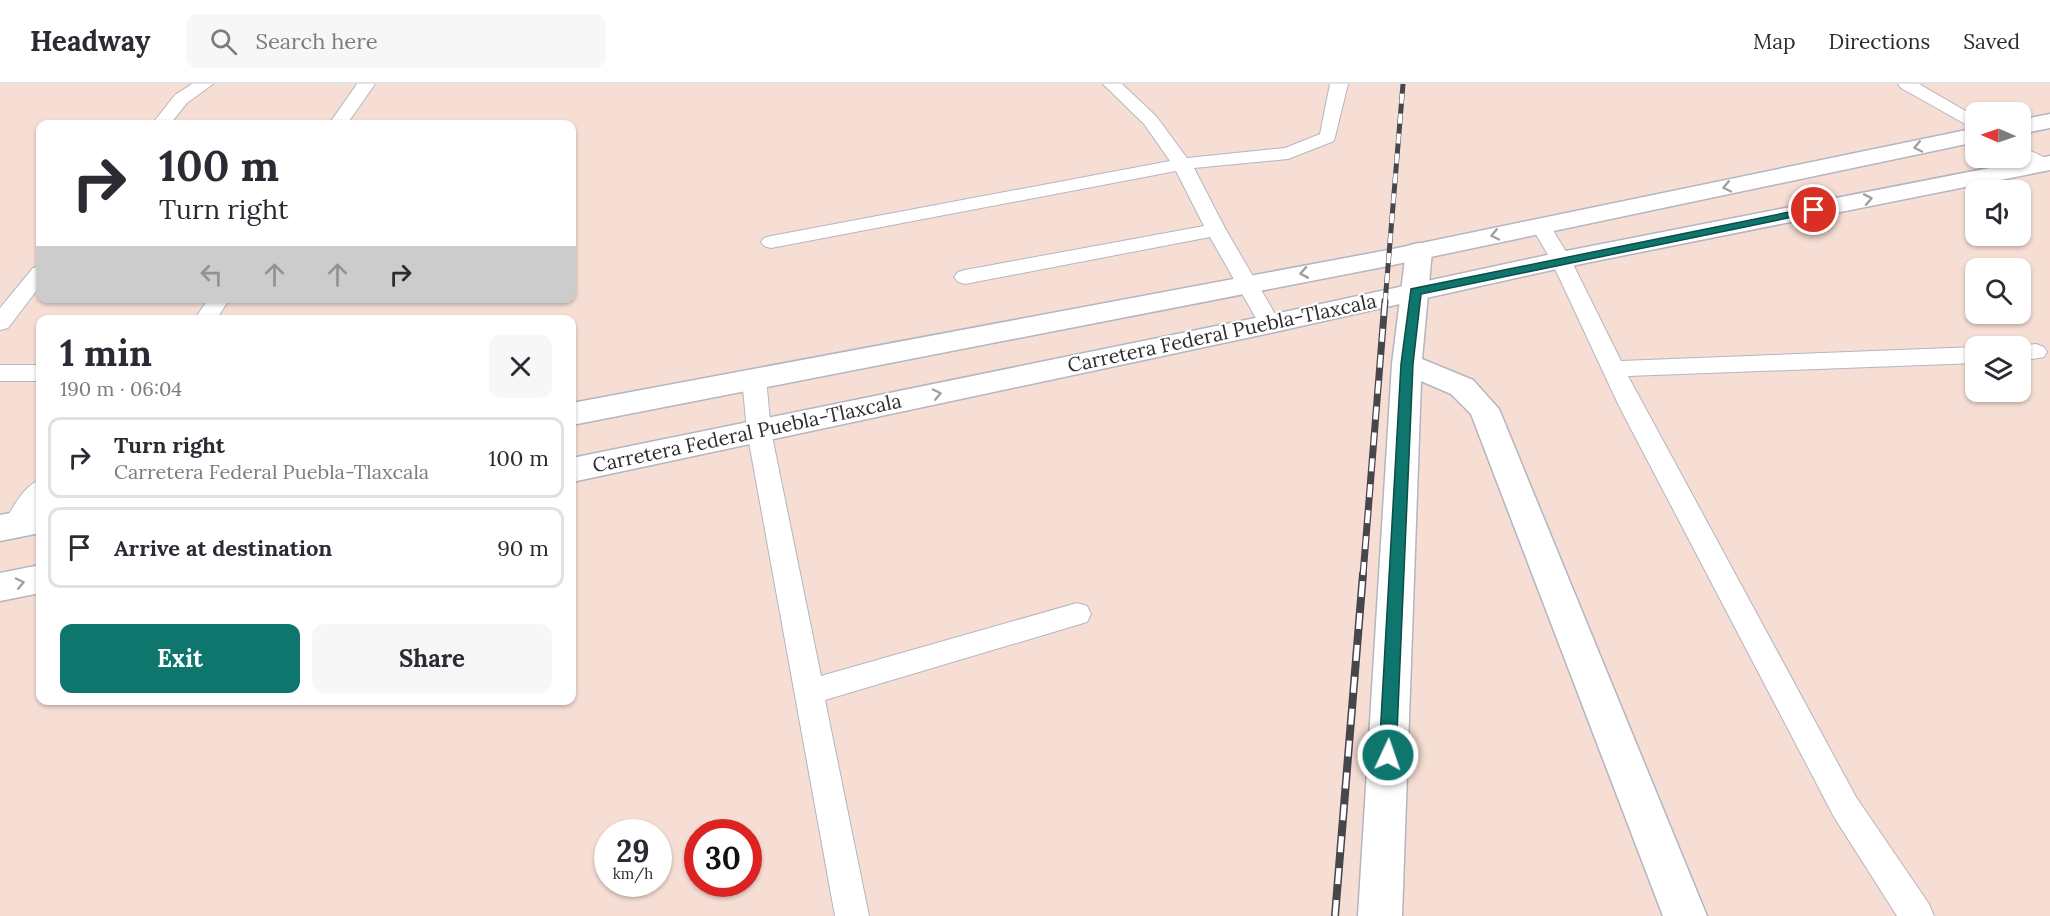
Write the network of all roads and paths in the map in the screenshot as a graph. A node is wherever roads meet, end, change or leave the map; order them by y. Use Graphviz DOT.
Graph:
graph roads {
  1 [pos="204,84"];
  2 [pos="366,84"];
  3 [pos="1112,84"];
  4 [pos="1339,84"];
  5 [pos="1907,84"];
  6 [pos="1965,118"];
  7 [pos="164,120"];
  8 [pos="341,120"];
  9 [pos="2050,121"];
  10 [pos="2031,125"];
  11 [pos="1965,137"];
  12 [pos="2038,159"];
  13 [pos="1182,164"];
  14 [pos="1541,226"];
  15 [pos="1216,230"];
  16 [pos="771,242"];
  17 [pos="1419,251"];
  18 [pos="1561,260"];
  19 [pos="965,277"];
  20 [pos="36,278"];
  21 [pos="1248,283"];
  22 [pos="1415,292"];
  23 [pos="0,323"];
  24 [pos="1270,324"];
  25 [pos="1965,355"];
  26 [pos="1407,364"];
  27 [pos="1614,369"];
  28 [pos="0,373"];
  29 [pos="36,373"];
  30 [pos="754,378"];
  31 [pos="576,413"];
  32 [pos="759,431"];
  33 [pos="576,469"];
  34 [pos="36,496"];
  35 [pos="19,525"];
  36 [pos="36,580"];
  37 [pos="0,587"];
  38 [pos="1077,614"];
  39 [pos="810,692"];
  40 [pos="852,916"];
  41 [pos="1380,916"];
  42 [pos="1685,916"];
  43 [pos="1917,916"];
  1 -- 7 [label="lane"];
  2 -- 8 [label="lane"];
  3 -- 13 [label="lane"];
  4 -- 13 [label="lane"];
  5 -- 6 [label="lane"];
  9 -- 10 [label="main road"];
  11 -- 14 [label="main road, Carretera Federal Puebla-Tlaxcala, one-way"];
  18 -- 12 [label="main road, Carretera Federal Puebla-Tlaxcala, one-way"];
  13 -- 15 [label="lane"];
  13 -- 16 [label="lane"];
  14 -- 17 [label="main road, Carretera Federal Puebla-Tlaxcala, one-way"];
  14 -- 18 [label="lane"];
  15 -- 19 [label="lane"];
  15 -- 21 [label="lane"];
  17 -- 21 [label="main road, Carretera Federal Puebla-Tlaxcala, one-way"];
  17 -- 22 [label="main road"];
  18 -- 22 [label="main road, Carretera Federal Puebla-Tlaxcala"];
  18 -- 27 [label="lane"];
  20 -- 23 [label="lane"];
  21 -- 24 [label="lane"];
  21 -- 30 [label="main road, Carretera Federal Puebla-Tlaxcala"];
  22 -- 24 [label="main road, Carretera Federal Puebla-Tlaxcala"];
  22 -- 26 [label="main road"];
  32 -- 24 [label="main road, Carretera Federal Puebla-Tlaxcala, one-way"];
  25 -- 27 [label="lane"];
  26 -- 41 [label="main road"];
  26 -- 42 [label="main road"];
  27 -- 43 [label="lane"];
  28 -- 29 [label="lane"];
  30 -- 31 [label="main road, Carretera Federal Puebla-Tlaxcala"];
  30 -- 32 [label="lane"];
  32 -- 33 [label="main road, Carretera Federal Puebla-Tlaxcala"];
  32 -- 39 [label="lane"];
  34 -- 35 [label="lane"];
  37 -- 36 [label="main road, one-way"];
  38 -- 39 [label="lane"];
  39 -- 40 [label="lane"];
}
